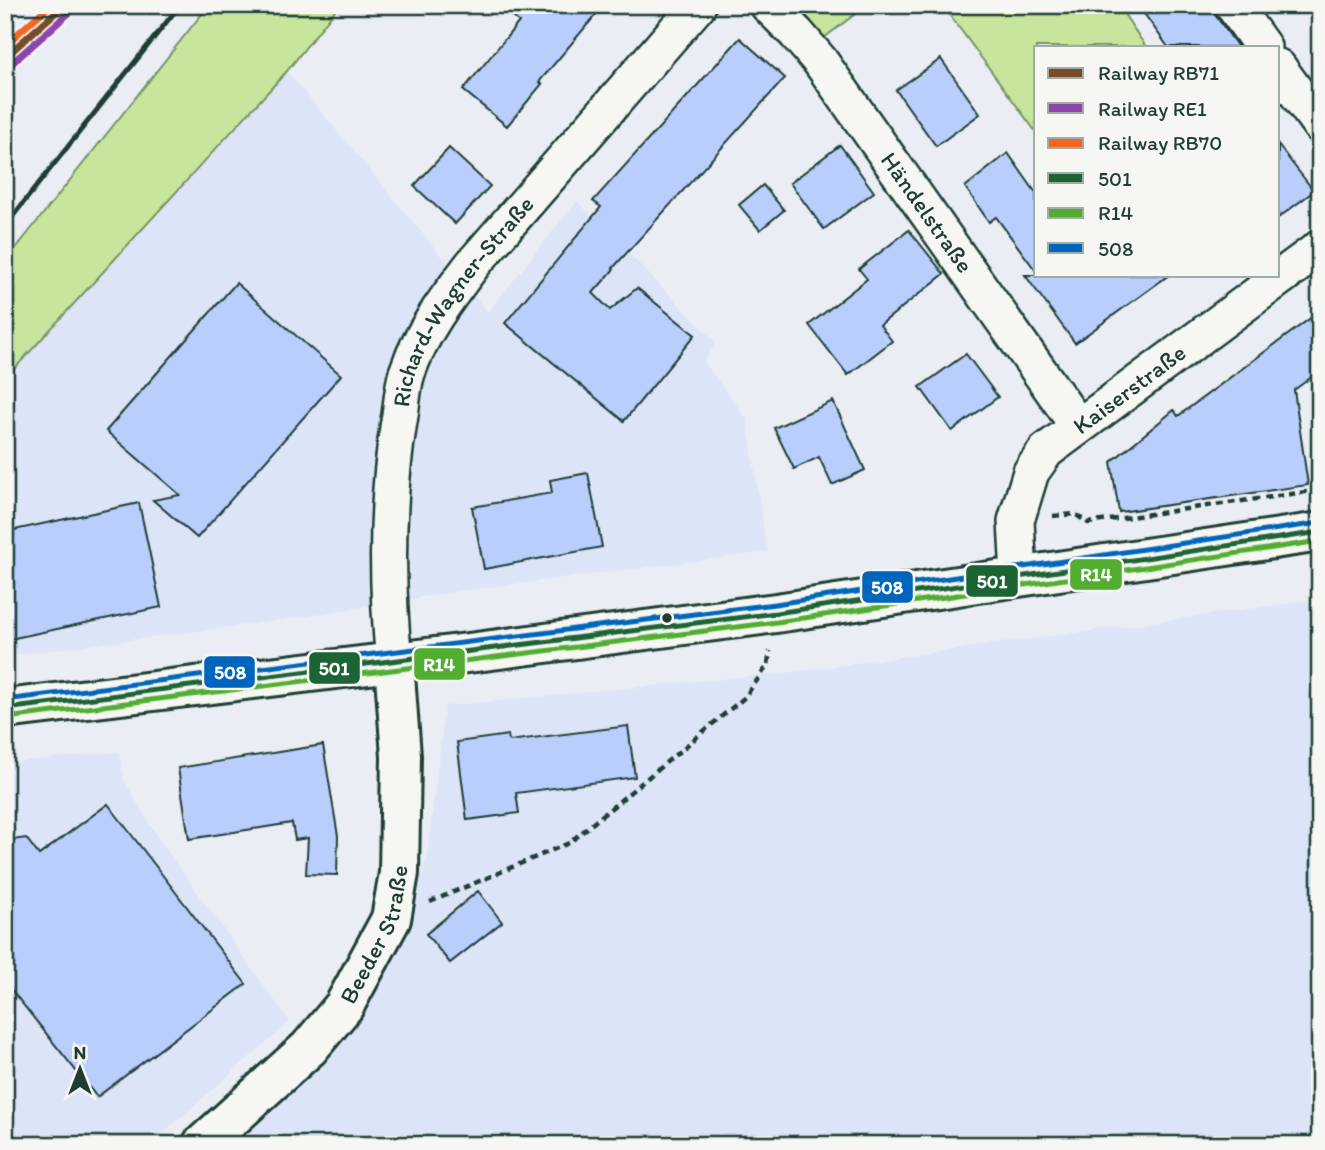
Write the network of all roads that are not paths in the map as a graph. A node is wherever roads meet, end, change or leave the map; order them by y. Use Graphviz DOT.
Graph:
graph roads {
  1 [pos="698,5"];
  2 [pos="768,5"];
  3 [pos="1233,5"];
  4 [pos="1262,46"];
  5 [pos="1280,70"];
  6 [pos="1320,125"];
  7 [pos="1320,248"];
  8 [pos="1078,426"];
  9 [pos="1320,532"];
  10 [pos="1019,576"];
  11 [pos="394,662"];
  12 [pos="5,709"];
  13 [pos="202,1145"];
  1 -- 11 [label="street, Richard-Wagner-Straße"];
  2 -- 8 [label="street, Händelstraße"];
  3 -- 4 [label="street"];
  5 -- 6 [label="street"];
  7 -- 8 [label="street, Kaiserstraße"];
  8 -- 10 [label="street, Kaiserstraße"];
  9 -- 10 [label="main road"];
  10 -- 11 [label="main road"];
  11 -- 12 [label="main road"];
  11 -- 13 [label="main road, Beeder Straße"];
}
